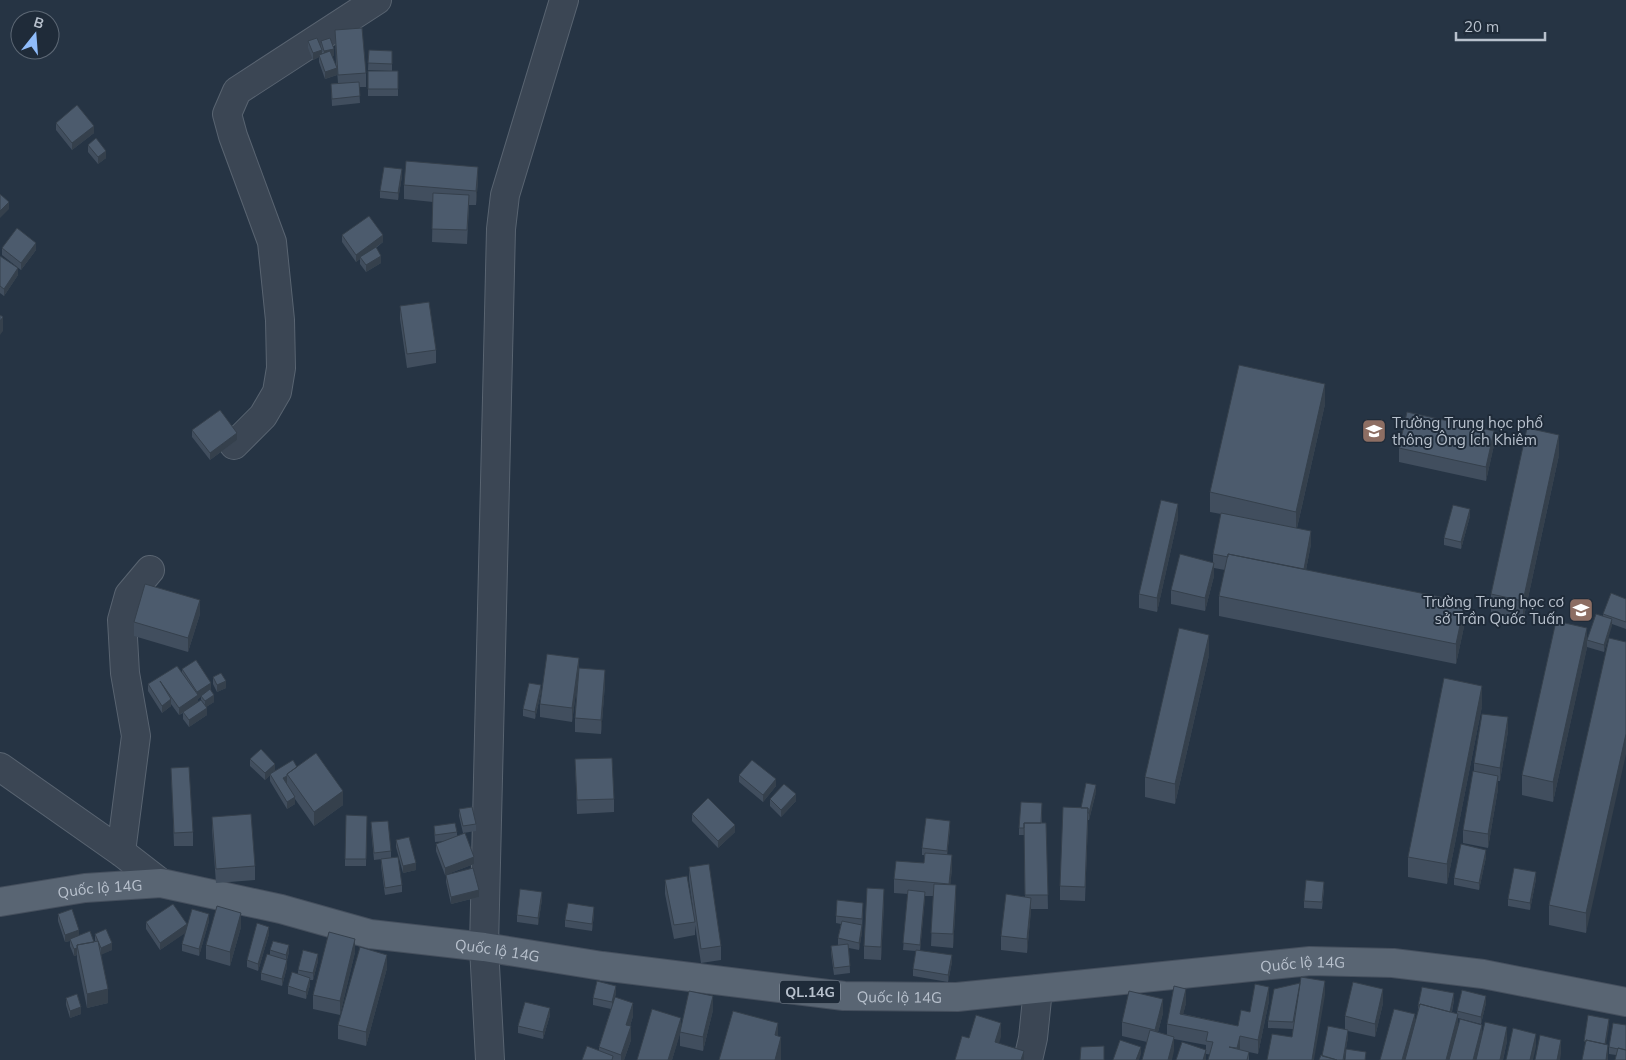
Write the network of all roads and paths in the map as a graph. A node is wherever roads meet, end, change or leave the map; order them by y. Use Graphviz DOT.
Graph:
graph roads {
  1 [pos="377,0"];
  2 [pos="564,0"];
  3 [pos="234,445"];
  4 [pos="150,570"];
  5 [pos="0,768"];
  6 [pos="121,852"];
  7 [pos="161,883"];
  8 [pos="0,902"];
  9 [pos="484,947"];
  10 [pos="1038,988"];
  11 [pos="1626,1002"];
  12 [pos="490,1060"];
  13 [pos="1028,1060"];
  1 -- 3 [label="street"];
  2 -- 9 [label="street"];
  4 -- 6 [label="street"];
  5 -- 6 [label="street"];
  6 -- 7 [label="street"];
  7 -- 8 [label="main road, Quốc lộ 14G / QL.14G"];
  7 -- 9 [label="main road, Quốc lộ 14G / QL.14G"];
  9 -- 10 [label="main road, Quốc lộ 14G / QL.14G"];
  9 -- 12 [label="street"];
  10 -- 11 [label="main road, Quốc lộ 14G / QL.14G"];
  10 -- 13 [label="street"];
}
